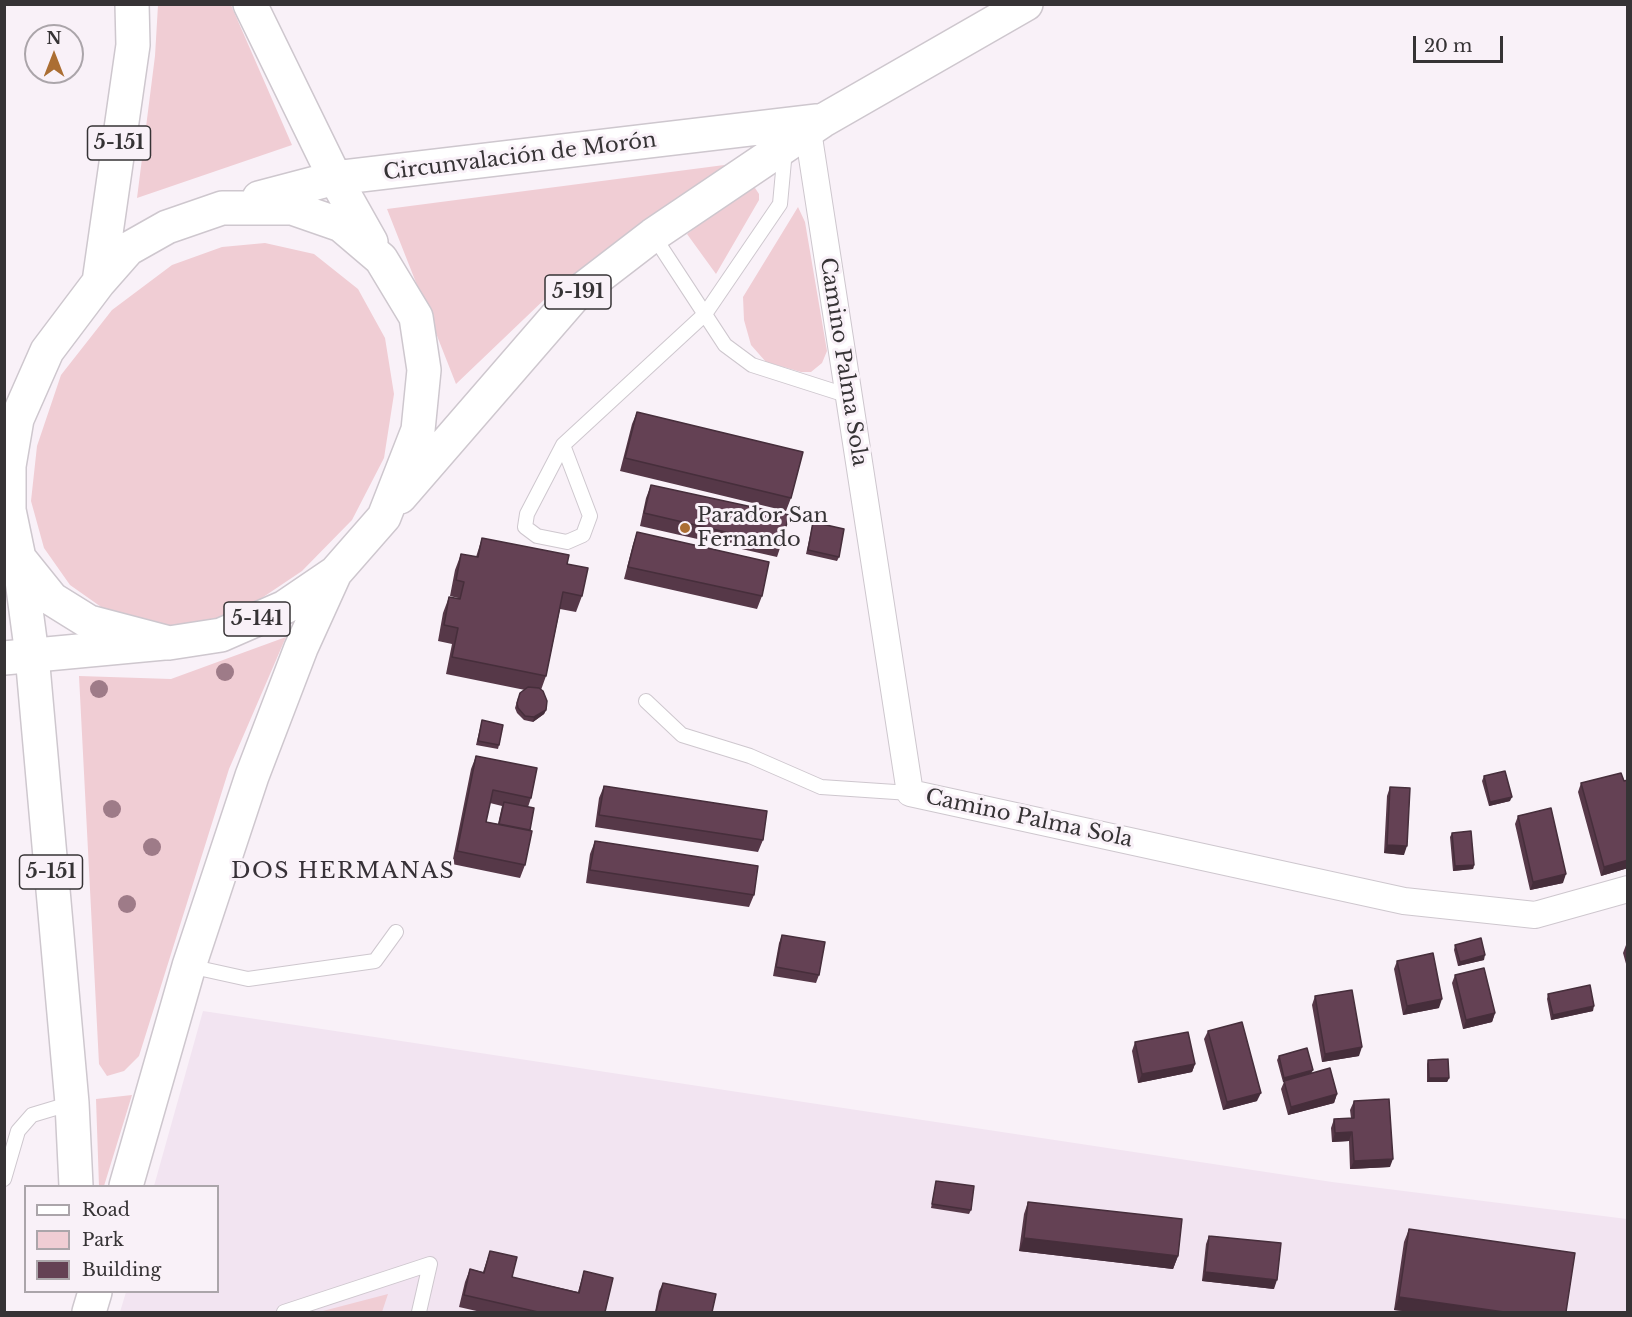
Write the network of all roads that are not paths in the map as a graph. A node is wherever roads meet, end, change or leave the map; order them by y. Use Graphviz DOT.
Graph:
graph roads {
  1 [pos="132,4"];
  2 [pos="250,4"];
  3 [pos="1026,4"];
  4 [pos="805,132"];
  5 [pos="335,178"];
  6 [pos="222,208"];
  7 [pos="653,235"];
  8 [pos="381,259"];
  9 [pos="99,282"];
  10 [pos="705,314"];
  11 [pos="849,396"];
  12 [pos="11,427"];
  13 [pos="563,445"];
  14 [pos="384,517"];
  15 [pos="19,558"];
  16 [pos="335,573"];
  17 [pos="169,643"];
  18 [pos="19,656"];
  19 [pos="646,701"];
  20 [pos="910,794"];
  21 [pos="1628,889"];
  22 [pos="396,932"];
  23 [pos="189,966"];
  24 [pos="72,1103"];
  25 [pos="4,1179"];
  26 [pos="76,1185"];
  27 [pos="126,1185"];
  28 [pos="82,1293"];
  29 [pos="95,1293"];
  30 [pos="83,1312"];
  31 [pos="89,1312"];
  32 [pos="284,1312"];
  33 [pos="419,1312"];
  1 -- 9 [label="main road, 5-151"];
  2 -- 5 [label="main road"];
  3 -- 4 [label="main road, Circunvalación de Morón / 5-191"];
  4 -- 5 [label="main road, Circunvalación de Morón / 5-191"];
  4 -- 7 [label="main road, Circunvalación de Morón / 5-191"];
  4 -- 10 [label="lane"];
  4 -- 11 [label="street, Camino Palma Sola"];
  5 -- 6 [label="main road, Circunvalación de Morón"];
  5 -- 8 [label="main road"];
  6 -- 8 [label="main road"];
  6 -- 9 [label="main road"];
  7 -- 10 [label="lane"];
  7 -- 14 [label="main road, Circunvalación de Morón / 5-191"];
  8 -- 14 [label="main road"];
  9 -- 12 [label="main road, 5-151"];
  10 -- 11 [label="lane"];
  10 -- 13 [label="lane"];
  11 -- 20 [label="street, Camino Palma Sola"];
  12 -- 15 [label="main road, 5-151"];
  13 -- 13 [label="lane"];
  14 -- 16 [label="main road, Circunvalación de Morón"];
  15 -- 17 [label="main road"];
  15 -- 18 [label="main road, 5-151"];
  16 -- 17 [label="main road, 5-141"];
  16 -- 23 [label="main road"];
  17 -- 18 [label="main road, 5-141"];
  18 -- 24 [label="main road, 5-151"];
  19 -- 20 [label="lane"];
  20 -- 21 [label="street, Camino Palma Sola"];
  22 -- 23 [label="lane"];
  23 -- 27 [label="main road"];
  24 -- 25 [label="lane"];
  24 -- 26 [label="main road, 5-151"];
  28 -- 30 [label="main road"];
  29 -- 31 [label="main road"];
  32 -- 33 [label="lane"];
}
